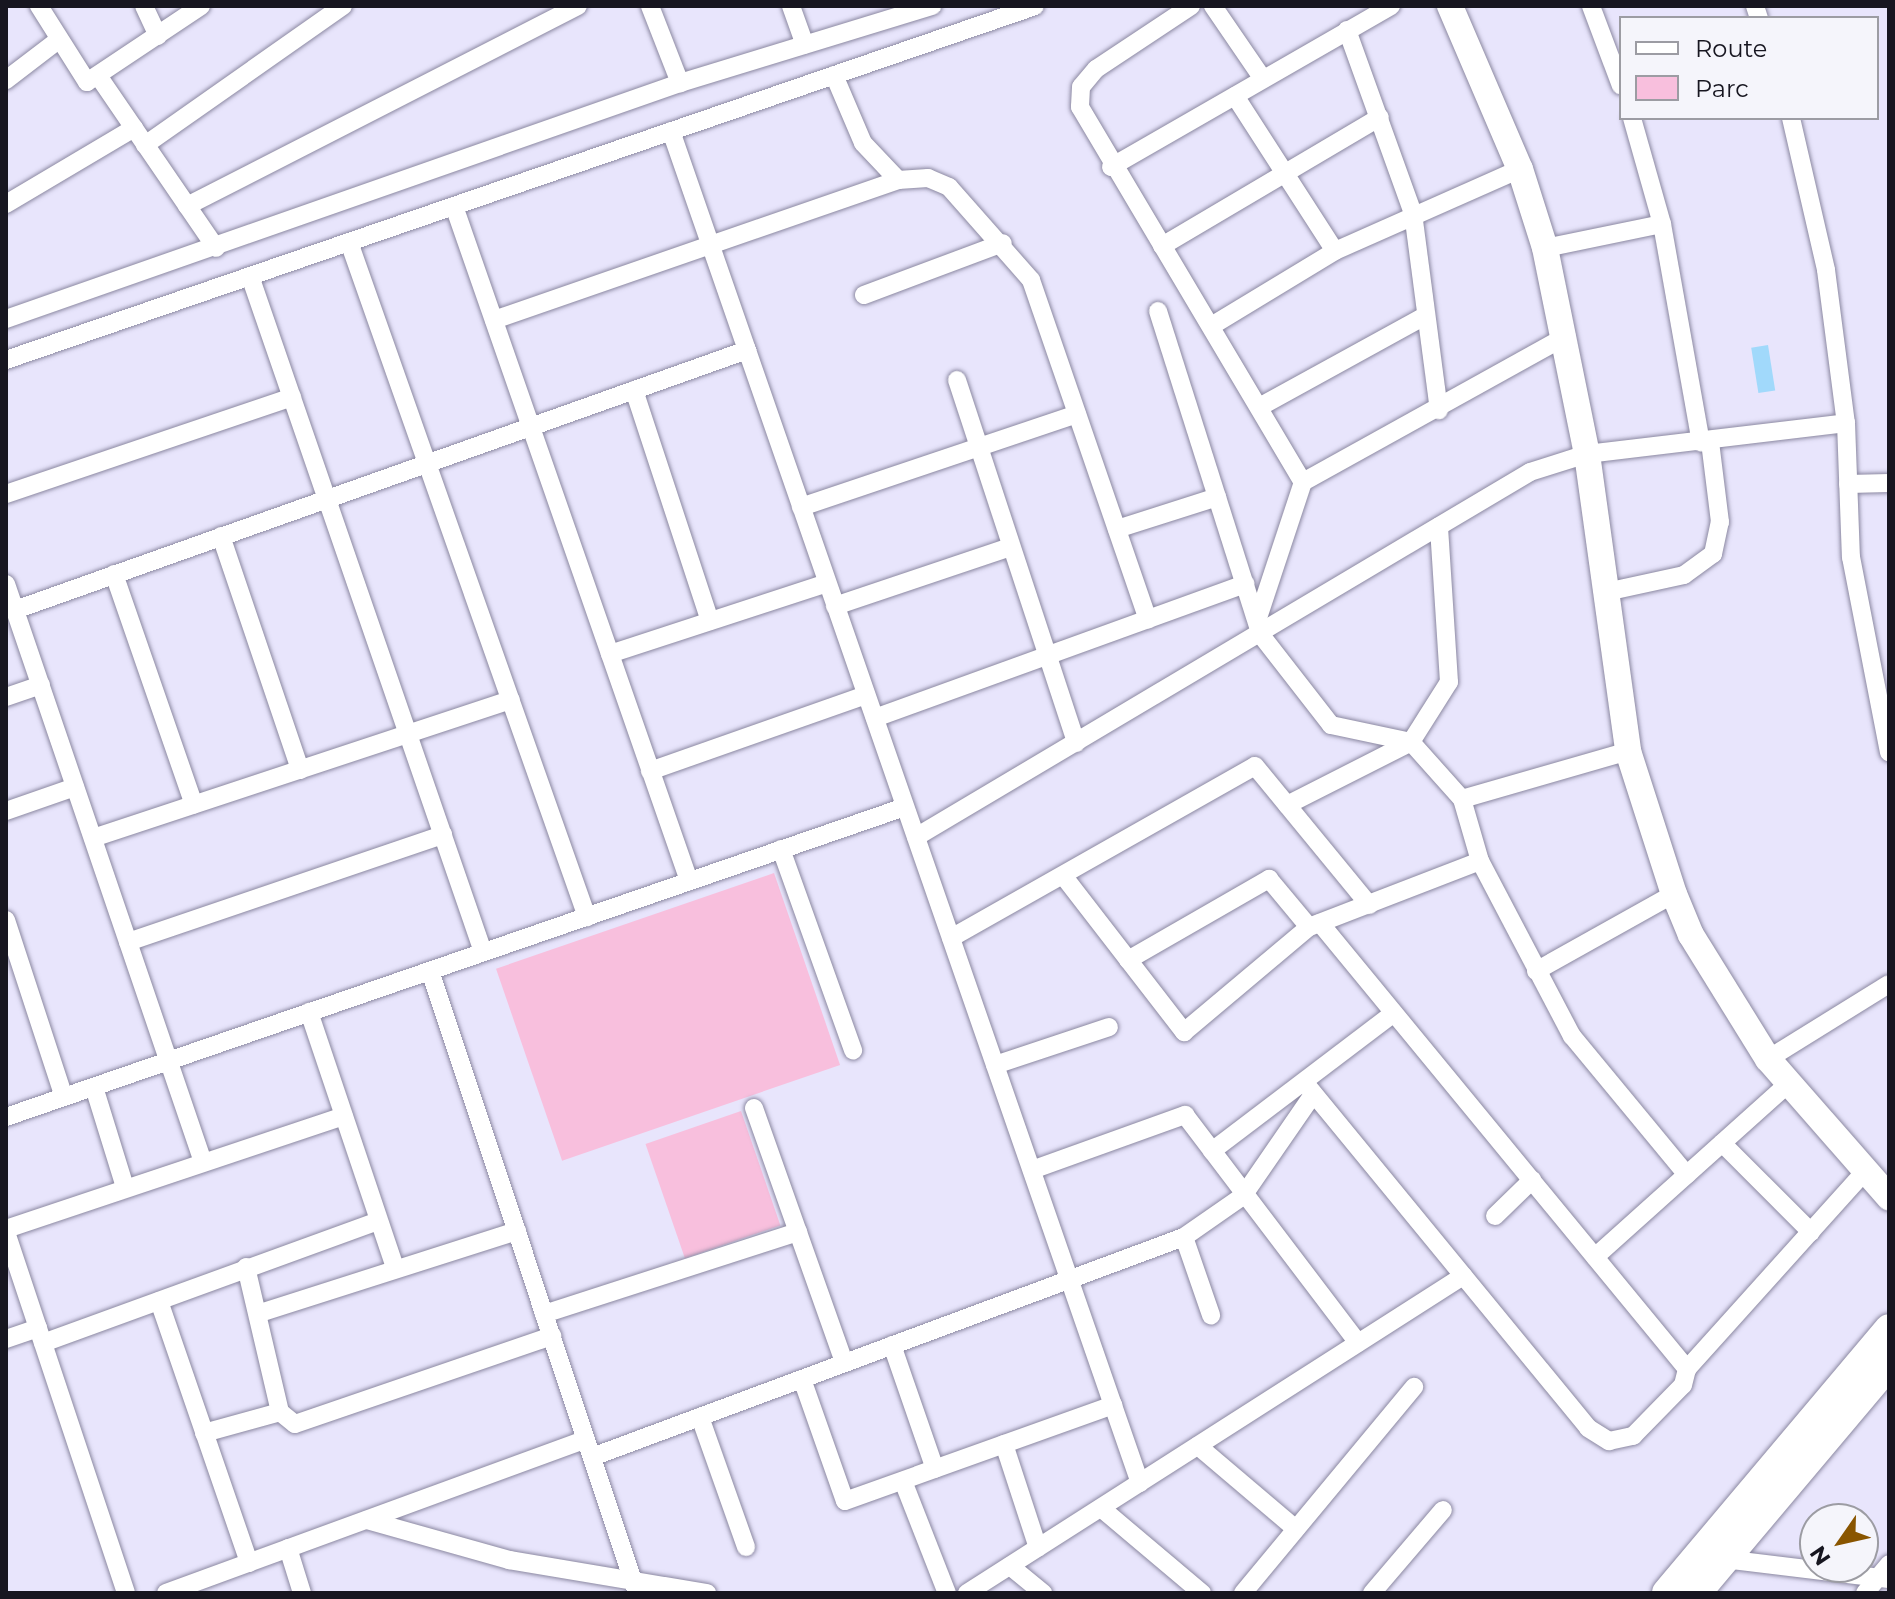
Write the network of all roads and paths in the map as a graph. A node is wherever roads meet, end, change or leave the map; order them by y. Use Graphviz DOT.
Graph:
graph roads {
  1 [pos="39,6"];
  2 [pos="144,6"];
  3 [pos="201,6"];
  4 [pos="343,6"];
  5 [pos="650,6"];
  6 [pos="791,6"];
  7 [pos="932,6"];
  8 [pos="1035,6"];
  9 [pos="1191,6"];
  10 [pos="1213,6"];
  11 [pos="1391,6"];
  12 [pos="1450,6"];
  13 [pos="1591,6"];
  14 [pos="570,7"];
  15 [pos="907,10"];
  16 [pos="1347,30"];
  17 [pos="158,36"];
  18 [pos="57,41"];
  19 [pos="805,45"];
  20 [pos="834,75"];
  21 [pos="99,77"];
  22 [pos="1263,79"];
  23 [pos="6,80"];
  24 [pos="1619,81"];
  25 [pos="680,83"];
  26 [pos="1235,96"];
  27 [pos="1380,117"];
  28 [pos="1633,120"];
  29 [pos="1791,120"];
  30 [pos="134,128"];
  31 [pos="671,131"];
  32 [pos="145,145"];
  33 [pos="1111,167"];
  34 [pos="1520,169"];
  35 [pos="1284,174"];
  36 [pos="898,180"];
  37 [pos="6,204"];
  38 [pos="187,206"];
  39 [pos="454,206"];
  40 [pos="1413,213"];
  41 [pos="1662,224"];
  42 [pos="349,242"];
  43 [pos="1003,243"];
  44 [pos="1162,246"];
  45 [pos="216,248"];
  46 [pos="1545,248"];
  47 [pos="711,249"];
  48 [pos="1335,251"];
  49 [pos="250,276"];
  50 [pos="864,295"];
  51 [pos="1158,311"];
  52 [pos="1425,316"];
  53 [pos="6,319"];
  54 [pos="494,320"];
  55 [pos="1213,325"];
  56 [pos="1566,336"];
  57 [pos="747,350"];
  58 [pos="6,360"];
  59 [pos="957,380"];
  60 [pos="634,390"];
  61 [pos="292,397"];
  62 [pos="1263,405"];
  63 [pos="1439,410"];
  64 [pos="1077,414"];
  65 [pos="1846,423"];
  66 [pos="531,427"];
  67 [pos="1705,443"];
  68 [pos="976,448"];
  69 [pos="1587,454"];
  70 [pos="427,463"];
  71 [pos="1303,482"];
  72 [pos="1889,483"];
  73 [pos="1848,484"];
  74 [pos="6,494"];
  75 [pos="1217,497"];
  76 [pos="327,499"];
  77 [pos="801,507"];
  78 [pos="1439,526"];
  79 [pos="1117,529"];
  80 [pos="221,536"];
  81 [pos="1010,547"];
  82 [pos="114,574"];
  83 [pos="827,583"];
  84 [pos="6,584"];
  85 [pos="1245,584"];
  86 [pos="1606,592"];
  87 [pos="835,606"];
  88 [pos="15,610"];
  89 [pos="1148,619"];
  90 [pos="710,621"];
  91 [pos="1259,628"];
  92 [pos="610,654"];
  93 [pos="1046,656"];
  94 [pos="41,685"];
  95 [pos="866,695"];
  96 [pos="6,697"];
  97 [pos="511,700"];
  98 [pos="875,718"];
  99 [pos="408,734"];
  100 [pos="1411,742"];
  101 [pos="1076,743"];
  102 [pos="1628,751"];
  103 [pos="1889,752"];
  104 [pos="300,770"];
  105 [pos="650,771"];
  106 [pos="75,787"];
  107 [pos="1462,799"];
  108 [pos="194,805"];
  109 [pos="1287,805"];
  110 [pos="905,807"];
  111 [pos="6,811"];
  112 [pos="443,835"];
  113 [pos="916,837"];
  114 [pos="93,838"];
  115 [pos="781,849"];
  116 [pos="1480,861"];
  117 [pos="1065,878"];
  118 [pos="689,881"];
  119 [pos="1674,894"];
  120 [pos="1369,905"];
  121 [pos="587,917"];
  122 [pos="6,920"];
  123 [pos="1315,925"];
  124 [pos="951,938"];
  125 [pos="128,942"];
  126 [pos="483,952"];
  127 [pos="1128,960"];
  128 [pos="430,971"];
  129 [pos="1536,971"];
  130 [pos="1889,984"];
  131 [pos="309,1012"];
  132 [pos="1394,1013"];
  133 [pos="1109,1027"];
  134 [pos="853,1050"];
  135 [pos="1768,1059"];
  136 [pos="169,1061"];
  137 [pos="995,1065"];
  138 [pos="1787,1085"];
  139 [pos="94,1087"];
  140 [pos="1309,1089"];
  141 [pos="64,1097"];
  142 [pos="754,1108"];
  143 [pos="344,1116"];
  144 [pos="6,1117"];
  145 [pos="1722,1143"];
  146 [pos="1212,1151"];
  147 [pos="203,1162"];
  148 [pos="1032,1170"];
  149 [pos="1865,1171"];
  150 [pos="1687,1175"];
  151 [pos="1532,1180"];
  152 [pos="125,1187"];
  153 [pos="1243,1196"];
  154 [pos="1889,1197"];
  155 [pos="1495,1216"];
  156 [pos="379,1221"];
  157 [pos="6,1230"];
  158 [pos="517,1231"];
  159 [pos="798,1232"];
  160 [pos="1811,1232"];
  161 [pos="1184,1237"];
  162 [pos="1595,1257"];
  163 [pos="246,1267"];
  164 [pos="395,1268"];
  165 [pos="1463,1276"];
  166 [pos="1069,1279"];
  167 [pos="159,1301"];
  168 [pos="260,1313"];
  169 [pos="544,1314"];
  170 [pos="1211,1315"];
  171 [pos="1889,1329"];
  172 [pos="41,1336"];
  173 [pos="552,1336"];
  174 [pos="6,1339"];
  175 [pos="1358,1343"];
  176 [pos="892,1345"];
  177 [pos="844,1362"];
  178 [pos="1687,1369"];
  179 [pos="1887,1371"];
  180 [pos="802,1379"];
  181 [pos="1414,1387"];
  182 [pos="1113,1405"];
  183 [pos="280,1412"];
  184 [pos="700,1417"];
  185 [pos="204,1433"];
  186 [pos="1004,1444"];
  187 [pos="1198,1446"];
  188 [pos="589,1448"];
  189 [pos="935,1469"];
  190 [pos="903,1481"];
  191 [pos="1140,1483"];
  192 [pos="1101,1508"];
  193 [pos="1443,1510"];
  194 [pos="366,1520"];
  195 [pos="1296,1529"];
  196 [pos="746,1547"];
  197 [pos="288,1548"];
  198 [pos="1038,1548"];
  199 [pos="1724,1559"];
  200 [pos="249,1563"];
  201 [pos="1010,1566"];
  202 [pos="1885,1574"];
  203 [pos="635,1586"];
  204 [pos="1698,1592"];
  205 [pos="126,1593"];
  206 [pos="166,1593"];
  207 [pos="302,1593"];
  208 [pos="707,1593"];
  209 [pos="947,1593"];
  210 [pos="967,1593"];
  211 [pos="1043,1593"];
  212 [pos="1202,1593"];
  213 [pos="1243,1593"];
  214 [pos="1372,1593"];
  215 [pos="1667,1593"];
  216 [pos="1865,1593"];
  1 -- 18 [label="street"];
  2 -- 17 [label="street"];
  3 -- 17 [label="street"];
  4 -- 32 [label="street"];
  5 -- 25 [label="street"];
  6 -- 19 [label="street"];
  7 -- 15 [label="street"];
  8 -- 20 [label="street"];
  9 -- 33 [label="street"];
  10 -- 22 [label="street"];
  11 -- 16 [label="street"];
  12 -- 34 [label="street"];
  13 -- 24 [label="street"];
  14 -- 38 [label="street"];
  15 -- 19 [label="street"];
  16 -- 22 [label="street"];
  16 -- 27 [label="street"];
  17 -- 21 [label="street"];
  18 -- 21 [label="street"];
  18 -- 23 [label="street"];
  19 -- 25 [label="street"];
  20 -- 31 [label="street"];
  20 -- 36 [label="street"];
  21 -- 30 [label="street"];
  22 -- 26 [label="street"];
  25 -- 45 [label="street"];
  26 -- 33 [label="street"];
  26 -- 35 [label="street"];
  27 -- 35 [label="street"];
  27 -- 40 [label="street"];
  28 -- 41 [label="street"];
  29 -- 65 [label="street"];
  30 -- 32 [label="street"];
  30 -- 37 [label="street"];
  31 -- 39 [label="street"];
  31 -- 47 [label="street"];
  32 -- 38 [label="street"];
  33 -- 44 [label="street"];
  34 -- 40 [label="street"];
  34 -- 46 [label="street"];
  35 -- 44 [label="street"];
  35 -- 48 [label="street"];
  36 -- 43 [label="street"];
  36 -- 47 [label="street"];
  38 -- 45 [label="street"];
  39 -- 42 [label="street"];
  39 -- 54 [label="street"];
  40 -- 48 [label="street"];
  40 -- 52 [label="street"];
  41 -- 46 [label="street"];
  41 -- 67 [label="street"];
  42 -- 49 [label="street"];
  42 -- 70 [label="street"];
  43 -- 50 [label="street"];
  43 -- 64 [label="street"];
  44 -- 55 [label="street"];
  45 -- 53 [label="street"];
  46 -- 56 [label="street"];
  47 -- 54 [label="street"];
  47 -- 57 [label="street"];
  48 -- 55 [label="street"];
  49 -- 58 [label="street"];
  49 -- 61 [label="street"];
  51 -- 75 [label="street"];
  52 -- 62 [label="street"];
  52 -- 63 [label="street"];
  54 -- 66 [label="street"];
  55 -- 62 [label="street"];
  56 -- 63 [label="street"];
  56 -- 69 [label="street"];
  57 -- 60 [label="street"];
  57 -- 77 [label="street"];
  59 -- 68 [label="street"];
  60 -- 66 [label="street"];
  60 -- 90 [label="street"];
  61 -- 74 [label="street"];
  61 -- 76 [label="street"];
  62 -- 71 [label="street"];
  63 -- 71 [label="street"];
  64 -- 68 [label="street"];
  64 -- 79 [label="street"];
  65 -- 67 [label="street"];
  65 -- 73 [label="street"];
  66 -- 70 [label="street"];
  66 -- 92 [label="street"];
  67 -- 69 [label="street"];
  67 -- 86 [label="street"];
  68 -- 77 [label="street"];
  68 -- 81 [label="street"];
  69 -- 78 [label="street"];
  69 -- 86 [label="street"];
  70 -- 76 [label="street"];
  70 -- 97 [label="street"];
  71 -- 91 [label="street"];
  72 -- 73 [label="street"];
  73 -- 103 [label="street"];
  75 -- 79 [label="street"];
  75 -- 85 [label="street"];
  76 -- 80 [label="street"];
  76 -- 99 [label="street"];
  77 -- 83 [label="street"];
  78 -- 91 [label="street"];
  78 -- 100 [label="street"];
  79 -- 89 [label="street"];
  80 -- 82 [label="street"];
  80 -- 104 [label="street"];
  81 -- 87 [label="street"];
  81 -- 93 [label="street"];
  82 -- 88 [label="street"];
  82 -- 108 [label="street"];
  83 -- 87 [label="street"];
  83 -- 90 [label="street"];
  84 -- 88 [label="street"];
  85 -- 89 [label="street"];
  85 -- 91 [label="street"];
  86 -- 102 [label="street"];
  87 -- 95 [label="street"];
  88 -- 94 [label="street"];
  89 -- 93 [label="street"];
  90 -- 92 [label="street"];
  91 -- 100 [label="street"];
  91 -- 101 [label="street"];
  92 -- 105 [label="street"];
  93 -- 98 [label="street"];
  93 -- 101 [label="street"];
  94 -- 96 [label="street"];
  94 -- 106 [label="street"];
  95 -- 98 [label="street"];
  95 -- 105 [label="street"];
  97 -- 99 [label="street"];
  97 -- 121 [label="street"];
  98 -- 110 [label="street"];
  99 -- 104 [label="street"];
  99 -- 112 [label="street"];
  100 -- 107 [label="street"];
  100 -- 109 [label="street"];
  101 -- 113 [label="street"];
  102 -- 107 [label="street"];
  102 -- 119 [label="street"];
  104 -- 108 [label="street"];
  105 -- 118 [label="street"];
  106 -- 111 [label="street"];
  106 -- 114 [label="street"];
  107 -- 116 [label="street"];
  108 -- 114 [label="street"];
  109 -- 117 [label="street"];
  109 -- 120 [label="street"];
  110 -- 113 [label="street"];
  110 -- 115 [label="street"];
  112 -- 125 [label="street"];
  112 -- 126 [label="street"];
  113 -- 124 [label="street"];
  114 -- 125 [label="street"];
  115 -- 118 [label="street"];
  115 -- 134 [label="street"];
  116 -- 120 [label="street"];
  116 -- 129 [label="street"];
  117 -- 124 [label="street"];
  117 -- 127 [label="street"];
  118 -- 121 [label="street"];
  119 -- 129 [label="street"];
  119 -- 135 [label="street"];
  120 -- 123 [label="street"];
  121 -- 126 [label="street"];
  122 -- 141 [label="street"];
  123 -- 127 [label="street"];
  123 -- 127 [label="street"];
  123 -- 132 [label="street"];
  124 -- 137 [label="street"];
  125 -- 136 [label="street"];
  126 -- 128 [label="street"];
  128 -- 131 [label="street"];
  128 -- 158 [label="street"];
  129 -- 150 [label="street"];
  130 -- 135 [label="street"];
  131 -- 136 [label="street"];
  131 -- 143 [label="street"];
  132 -- 140 [label="street"];
  132 -- 151 [label="street"];
  133 -- 137 [label="street"];
  135 -- 138 [label="street"];
  136 -- 139 [label="street"];
  136 -- 147 [label="street"];
  137 -- 148 [label="street"];
  138 -- 145 [label="street"];
  138 -- 149 [label="street"];
  139 -- 141 [label="street"];
  139 -- 152 [label="street"];
  140 -- 146 [label="street"];
  140 -- 153 [label="street"];
  140 -- 165 [label="street"];
  141 -- 144 [label="street"];
  142 -- 159 [label="street"];
  143 -- 147 [label="street"];
  143 -- 156 [label="street"];
  145 -- 150 [label="street"];
  145 -- 160 [label="street"];
  146 -- 148 [label="street"];
  146 -- 153 [label="street"];
  147 -- 152 [label="street"];
  148 -- 166 [label="street"];
  149 -- 154 [label="street"];
  149 -- 160 [label="street"];
  150 -- 162 [label="street"];
  151 -- 155 [label="street"];
  151 -- 162 [label="street"];
  152 -- 157 [label="street"];
  153 -- 161 [label="street"];
  153 -- 175 [label="street"];
  156 -- 163 [label="street"];
  156 -- 164 [label="street"];
  157 -- 172 [label="street"];
  158 -- 164 [label="street"];
  158 -- 169 [label="street"];
  159 -- 169 [label="street"];
  159 -- 177 [label="street"];
  160 -- 178 [label="street"];
  161 -- 166 [label="street"];
  161 -- 170 [label="street"];
  162 -- 178 [label="street"];
  163 -- 167 [label="street"];
  163 -- 168 [label="street"];
  164 -- 168 [label="street"];
  165 -- 175 [label="street"];
  165 -- 178 [label="street"];
  166 -- 176 [label="street"];
  166 -- 182 [label="street"];
  167 -- 172 [label="street"];
  167 -- 185 [label="street"];
  168 -- 183 [label="street"];
  169 -- 173 [label="street"];
  171 -- 215 [label="main road"];
  172 -- 174 [label="street"];
  172 -- 205 [label="street"];
  173 -- 183 [label="street"];
  173 -- 188 [label="street"];
  175 -- 187 [label="street"];
  176 -- 177 [label="street"];
  176 -- 189 [label="street"];
  177 -- 180 [label="street"];
  179 -- 199 [label="main road"];
  180 -- 184 [label="street"];
  180 -- 190 [label="street"];
  181 -- 195 [label="street"];
  182 -- 186 [label="street"];
  182 -- 191 [label="street"];
  183 -- 185 [label="street"];
  184 -- 188 [label="street"];
  184 -- 196 [label="street"];
  185 -- 200 [label="street"];
  186 -- 189 [label="street"];
  186 -- 198 [label="street"];
  187 -- 191 [label="street"];
  187 -- 195 [label="street"];
  188 -- 194 [label="street"];
  188 -- 203 [label="street"];
  189 -- 190 [label="street"];
  190 -- 209 [label="street"];
  191 -- 192 [label="street"];
  192 -- 198 [label="street"];
  192 -- 212 [label="street"];
  193 -- 214 [label="street"];
  194 -- 197 [label="street"];
  194 -- 203 [label="street"];
  195 -- 213 [label="street"];
  197 -- 200 [label="street"];
  197 -- 207 [label="street"];
  198 -- 201 [label="street"];
  199 -- 202 [label="street"];
  199 -- 204 [label="main road"];
  200 -- 206 [label="street"];
  201 -- 210 [label="street"];
  201 -- 211 [label="street"];
  202 -- 216 [label="street"];
  203 -- 208 [label="street"];
}
